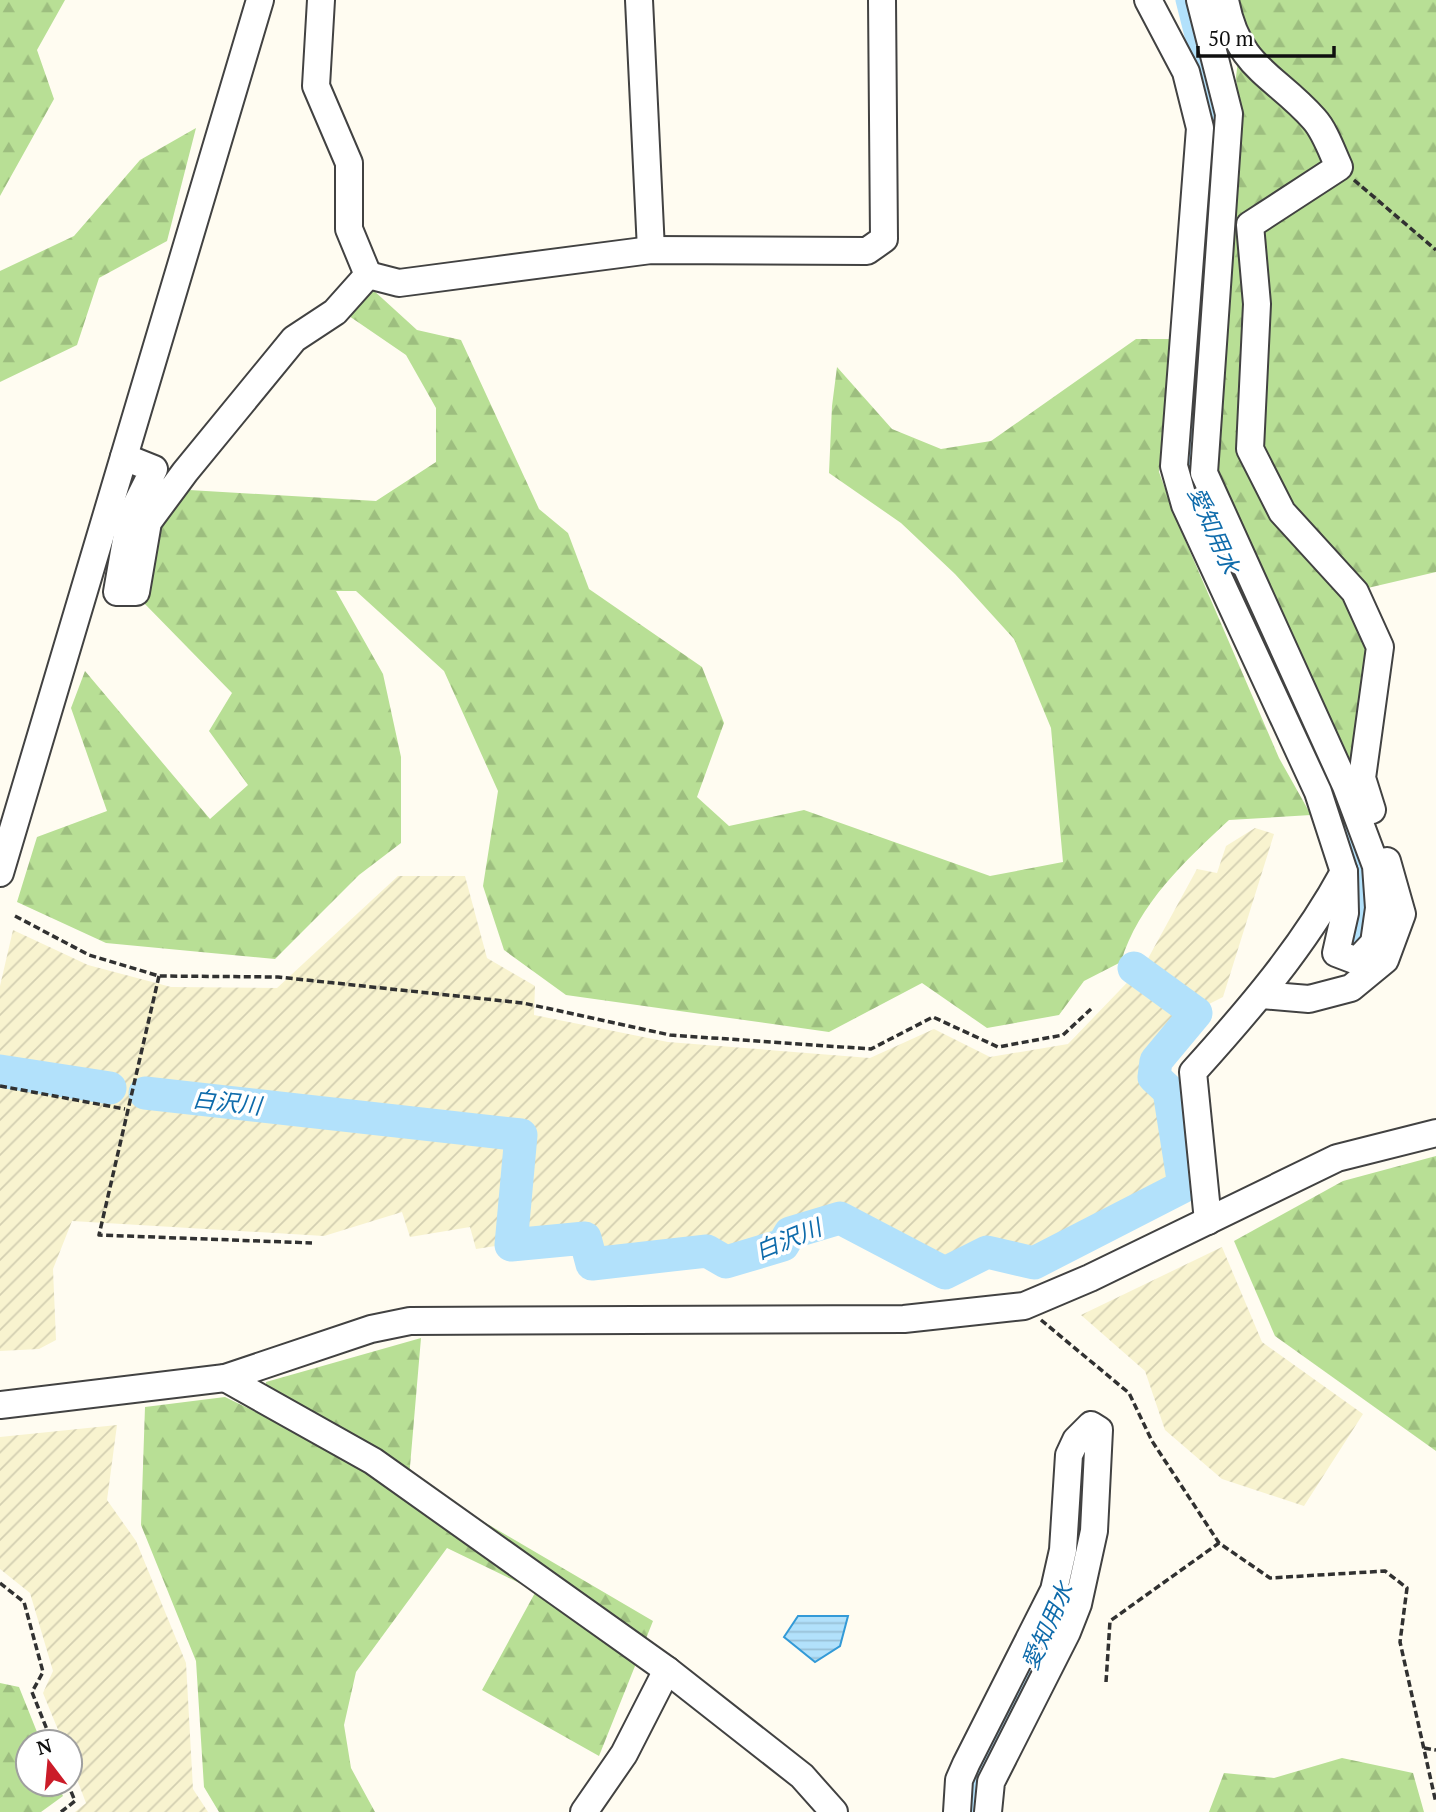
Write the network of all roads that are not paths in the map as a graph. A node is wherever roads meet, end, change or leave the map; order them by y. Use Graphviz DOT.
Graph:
graph roads {
  1 [pos="260,0"];
  2 [pos="321,0"];
  3 [pos="639,0"];
  4 [pos="882,0"];
  5 [pos="1148,0"];
  6 [pos="1163,0"];
  7 [pos="1200,0"];
  8 [pos="1225,0"];
  9 [pos="1186,72"];
  10 [pos="651,250"];
  11 [pos="368,275"];
  12 [pos="124,457"];
  13 [pos="1344,872"];
  14 [pos="0,873"];
  15 [pos="1262,995"];
  16 [pos="1436,1133"];
  17 [pos="1208,1221"];
  18 [pos="225,1378"];
  19 [pos="0,1405"];
  20 [pos="667,1670"];
  21 [pos="584,1812"];
  22 [pos="834,1812"];
  23 [pos="957,1812"];
  24 [pos="988,1812"];
  1 -- 12 [label="street"];
  2 -- 11 [label="street"];
  3 -- 10 [label="street"];
  4 -- 10 [label="street"];
  5 -- 9 [label="street"];
  6 -- 9 [label="street"];
  7 -- 13 [label="street"];
  8 -- 15 [label="street"];
  9 -- 13 [label="street"];
  10 -- 11 [label="street"];
  11 -- 12 [label="street"];
  12 -- 14 [label="street"];
  13 -- 15 [label="street"];
  15 -- 17 [label="street"];
  16 -- 17 [label="street"];
  17 -- 18 [label="street"];
  18 -- 19 [label="street"];
  18 -- 20 [label="street"];
  20 -- 21 [label="street"];
  20 -- 22 [label="street"];
  23 -- 24 [label="street"];
}
